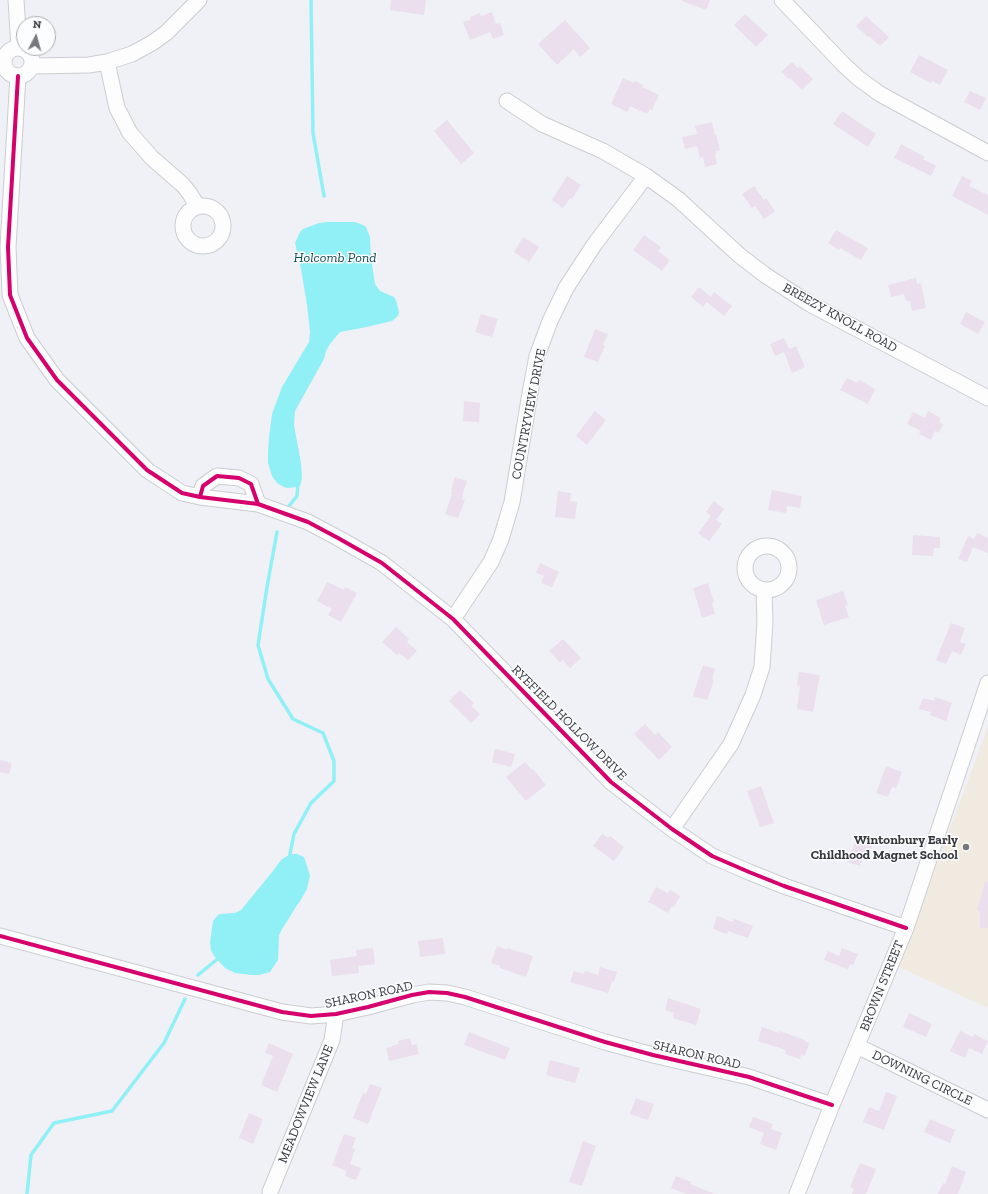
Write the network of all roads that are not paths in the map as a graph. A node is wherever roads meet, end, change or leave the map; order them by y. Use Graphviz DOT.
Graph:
graph roads {
  1 [pos="16,0"];
  2 [pos="199,0"];
  3 [pos="782,0"];
  4 [pos="17,16"];
  5 [pos="16,48"];
  6 [pos="30,56"];
  7 [pos="107,62"];
  8 [pos="32,66"];
  9 [pos="18,76"];
  10 [pos="507,101"];
  11 [pos="988,153"];
  12 [pos="646,176"];
  13 [pos="198,207"];
  14 [pos="988,398"];
  15 [pos="200,497"];
  16 [pos="258,504"];
  17 [pos="764,590"];
  18 [pos="452,619"];
  19 [pos="988,683"];
  20 [pos="672,829"];
  21 [pos="906,928"];
  22 [pos="0,936"];
  23 [pos="336,1014"];
  24 [pos="857,1046"];
  25 [pos="832,1105"];
  26 [pos="988,1110"];
  27 [pos="270,1192"];
  28 [pos="797,1194"];
  1 -- 4 [label="street"];
  2 -- 7 [label="street"];
  3 -- 11 [label="street"];
  5 -- 9 [label="street"];
  6 -- 8 [label="street"];
  7 -- 8 [label="street"];
  7 -- 13 [label="street"];
  8 -- 9 [label="street"];
  9 -- 15 [label="street, RYEFIELD HOLLOW DRIVE"];
  10 -- 12 [label="street, BREEZY KNOLL ROAD"];
  12 -- 14 [label="street, BREEZY KNOLL ROAD"];
  12 -- 18 [label="street, COUNTRYVIEW DRIVE"];
  15 -- 16 [label="street, RYEFIELD HOLLOW DRIVE"];
  15 -- 16 [label="street"];
  16 -- 18 [label="street, RYEFIELD HOLLOW DRIVE"];
  17 -- 20 [label="street"];
  18 -- 20 [label="street, RYEFIELD HOLLOW DRIVE"];
  19 -- 21 [label="street, BROWN STREET"];
  20 -- 21 [label="street, RYEFIELD HOLLOW DRIVE"];
  21 -- 24 [label="street, BROWN STREET"];
  22 -- 23 [label="street, SHARON ROAD"];
  23 -- 25 [label="street, SHARON ROAD"];
  23 -- 27 [label="street, MEADOWVIEW LANE"];
  24 -- 25 [label="street, BROWN STREET"];
  24 -- 26 [label="street, DOWNING CIRCLE"];
  25 -- 28 [label="street, BROWN STREET"];
}
